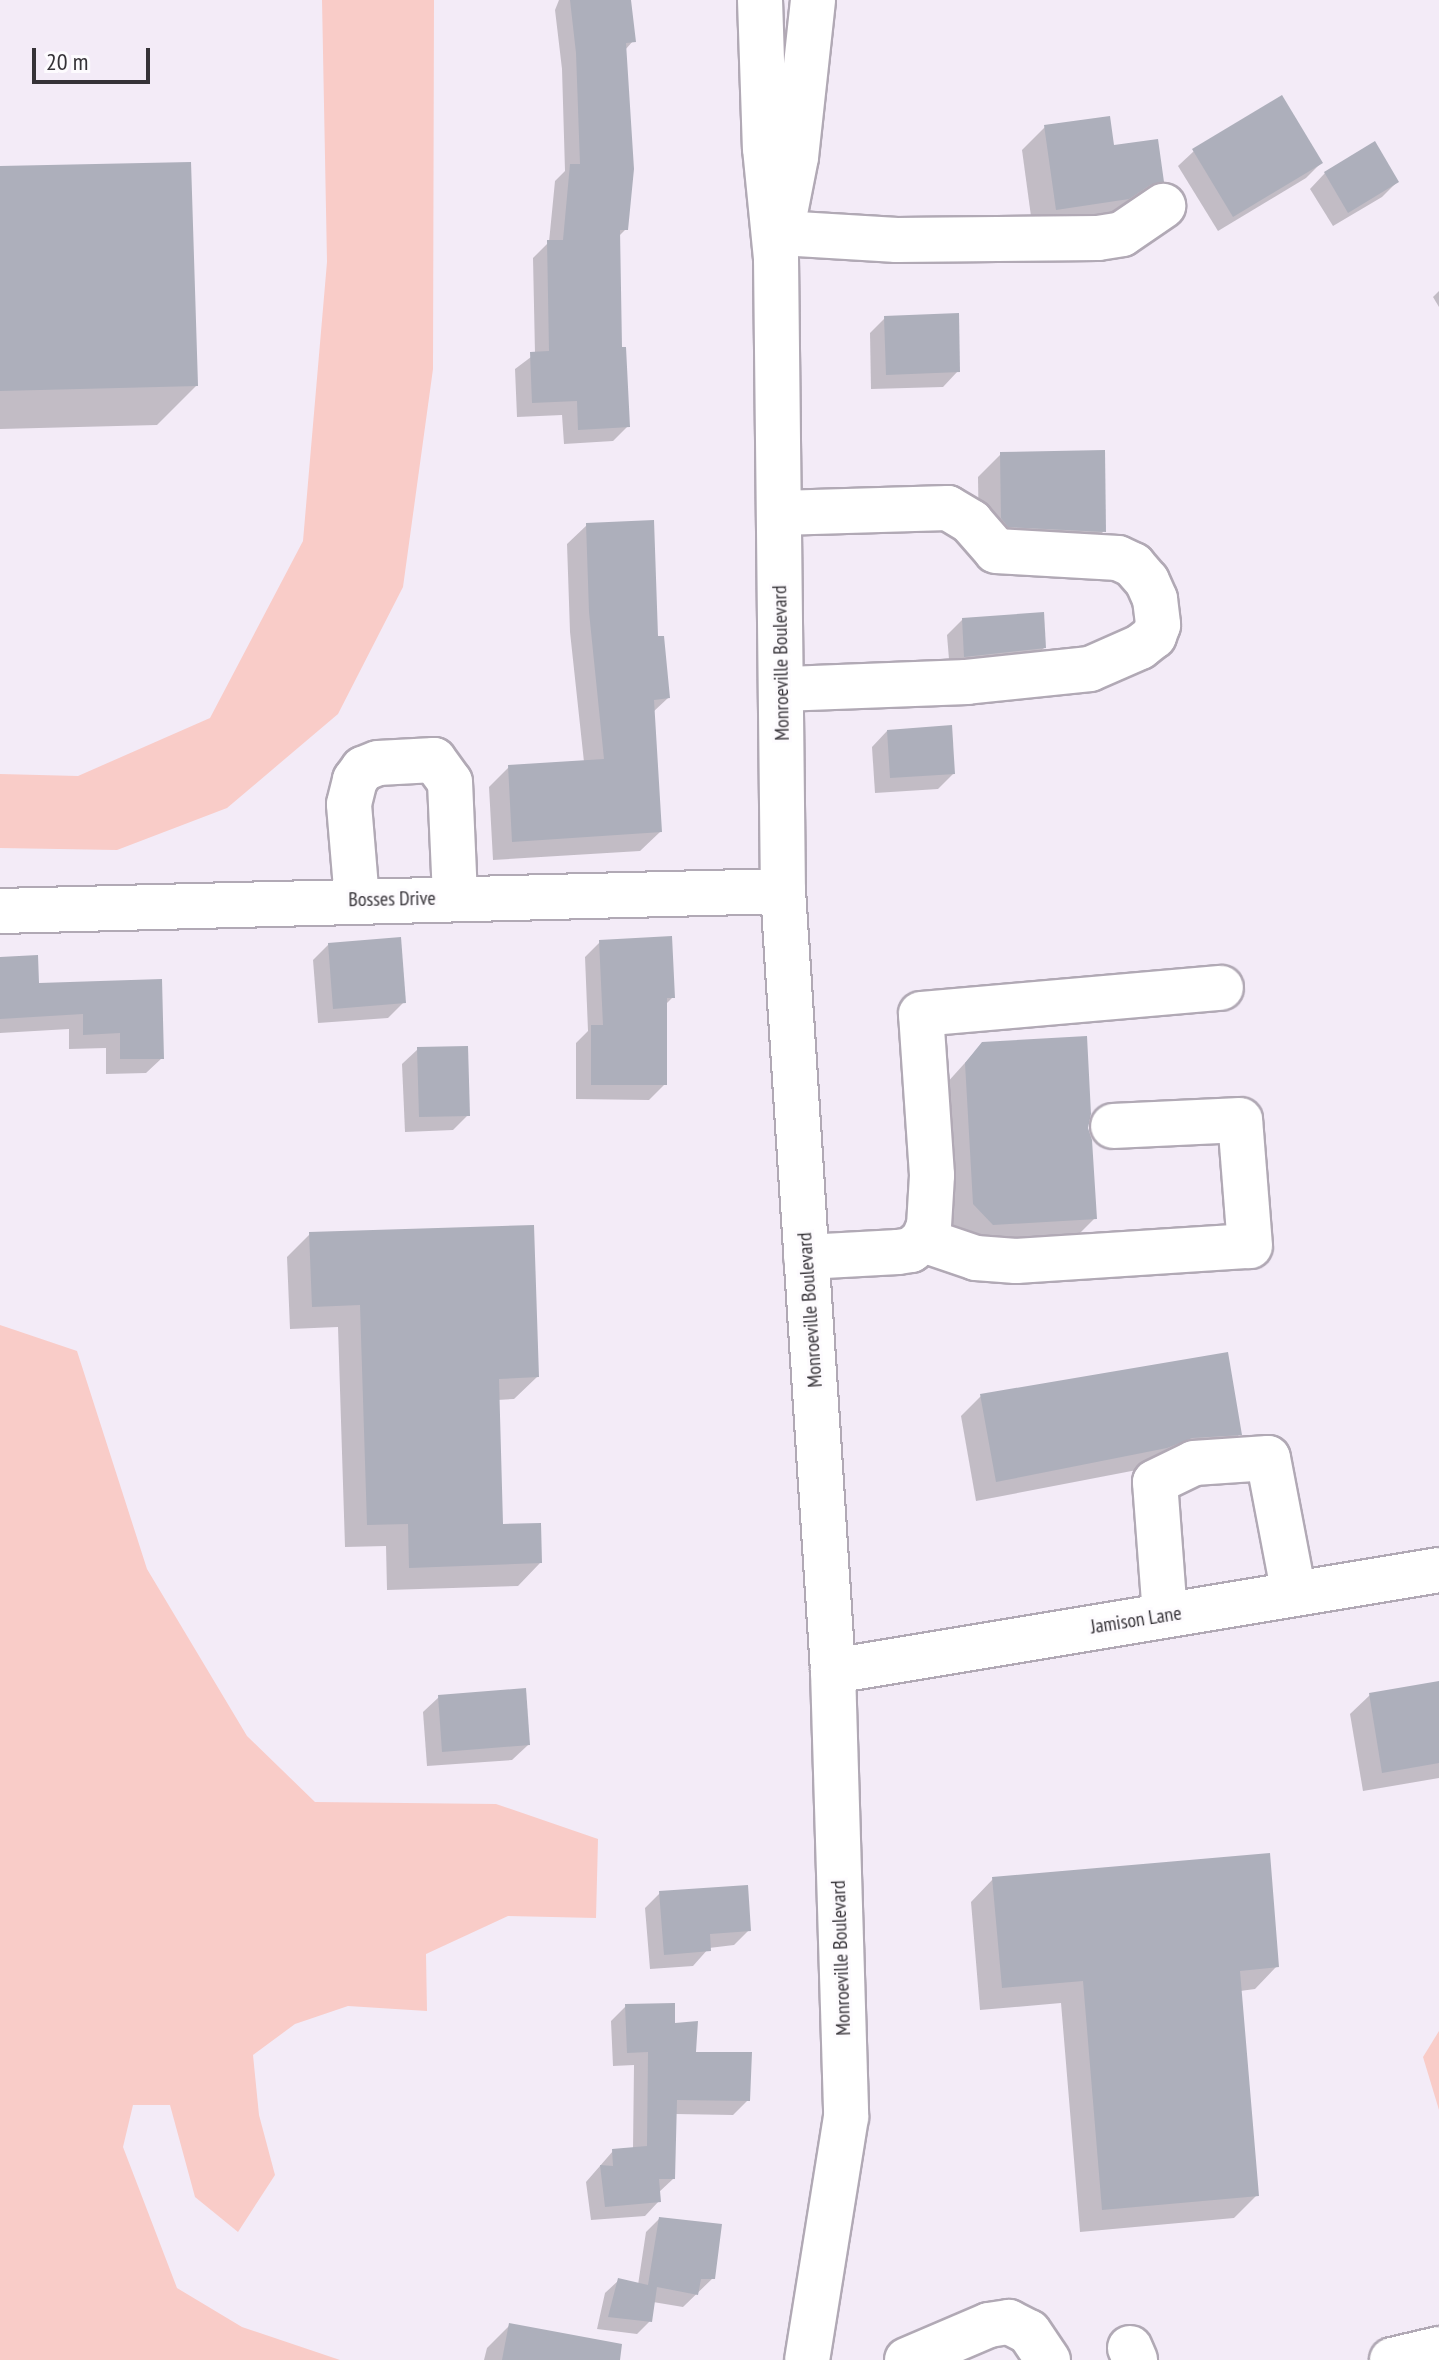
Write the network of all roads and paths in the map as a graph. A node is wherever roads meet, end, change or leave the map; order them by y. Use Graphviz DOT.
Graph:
graph roads {
  1 [pos="760,0"];
  2 [pos="813,0"];
  3 [pos="1163,206"];
  4 [pos="779,246"];
  5 [pos="779,513"];
  6 [pos="781,689"];
  7 [pos="783,891"];
  8 [pos="455,898"];
  9 [pos="357,900"];
  10 [pos="0,911"];
  11 [pos="1221,988"];
  12 [pos="1113,1126"];
  13 [pos="923,1240"];
  14 [pos="806,1257"];
  15 [pos="1439,1570"];
  16 [pos="1294,1594"];
  17 [pos="1165,1615"];
  18 [pos="833,1671"];
  19 [pos="1439,2349"];
  20 [pos="807,2360"];
  21 [pos="907,2360"];
  22 [pos="1048,2360"];
  23 [pos="1392,2360"];
  1 -- 4 [label="main road, Monroeville Boulevard"];
  2 -- 4 [label="main road, Monroeville Boulevard"];
  3 -- 4 [label="main road"];
  4 -- 5 [label="main road, Monroeville Boulevard"];
  5 -- 6 [label="main road, Monroeville Boulevard"];
  5 -- 6 [label="main road"];
  6 -- 7 [label="main road, Monroeville Boulevard"];
  7 -- 8 [label="main road, Bosses Drive"];
  7 -- 14 [label="main road, Monroeville Boulevard"];
  8 -- 9 [label="main road, Bosses Drive"];
  8 -- 9 [label="main road"];
  9 -- 10 [label="main road, Bosses Drive"];
  11 -- 13 [label="main road"];
  12 -- 13 [label="main road"];
  13 -- 14 [label="main road"];
  14 -- 18 [label="main road, Monroeville Boulevard"];
  15 -- 16 [label="main road, Jamison Lane"];
  16 -- 17 [label="main road, Jamison Lane"];
  16 -- 17 [label="main road"];
  17 -- 18 [label="main road, Jamison Lane"];
  18 -- 20 [label="main road, Monroeville Boulevard"];
  19 -- 23 [label="main road"];
  21 -- 22 [label="main road"];
}
